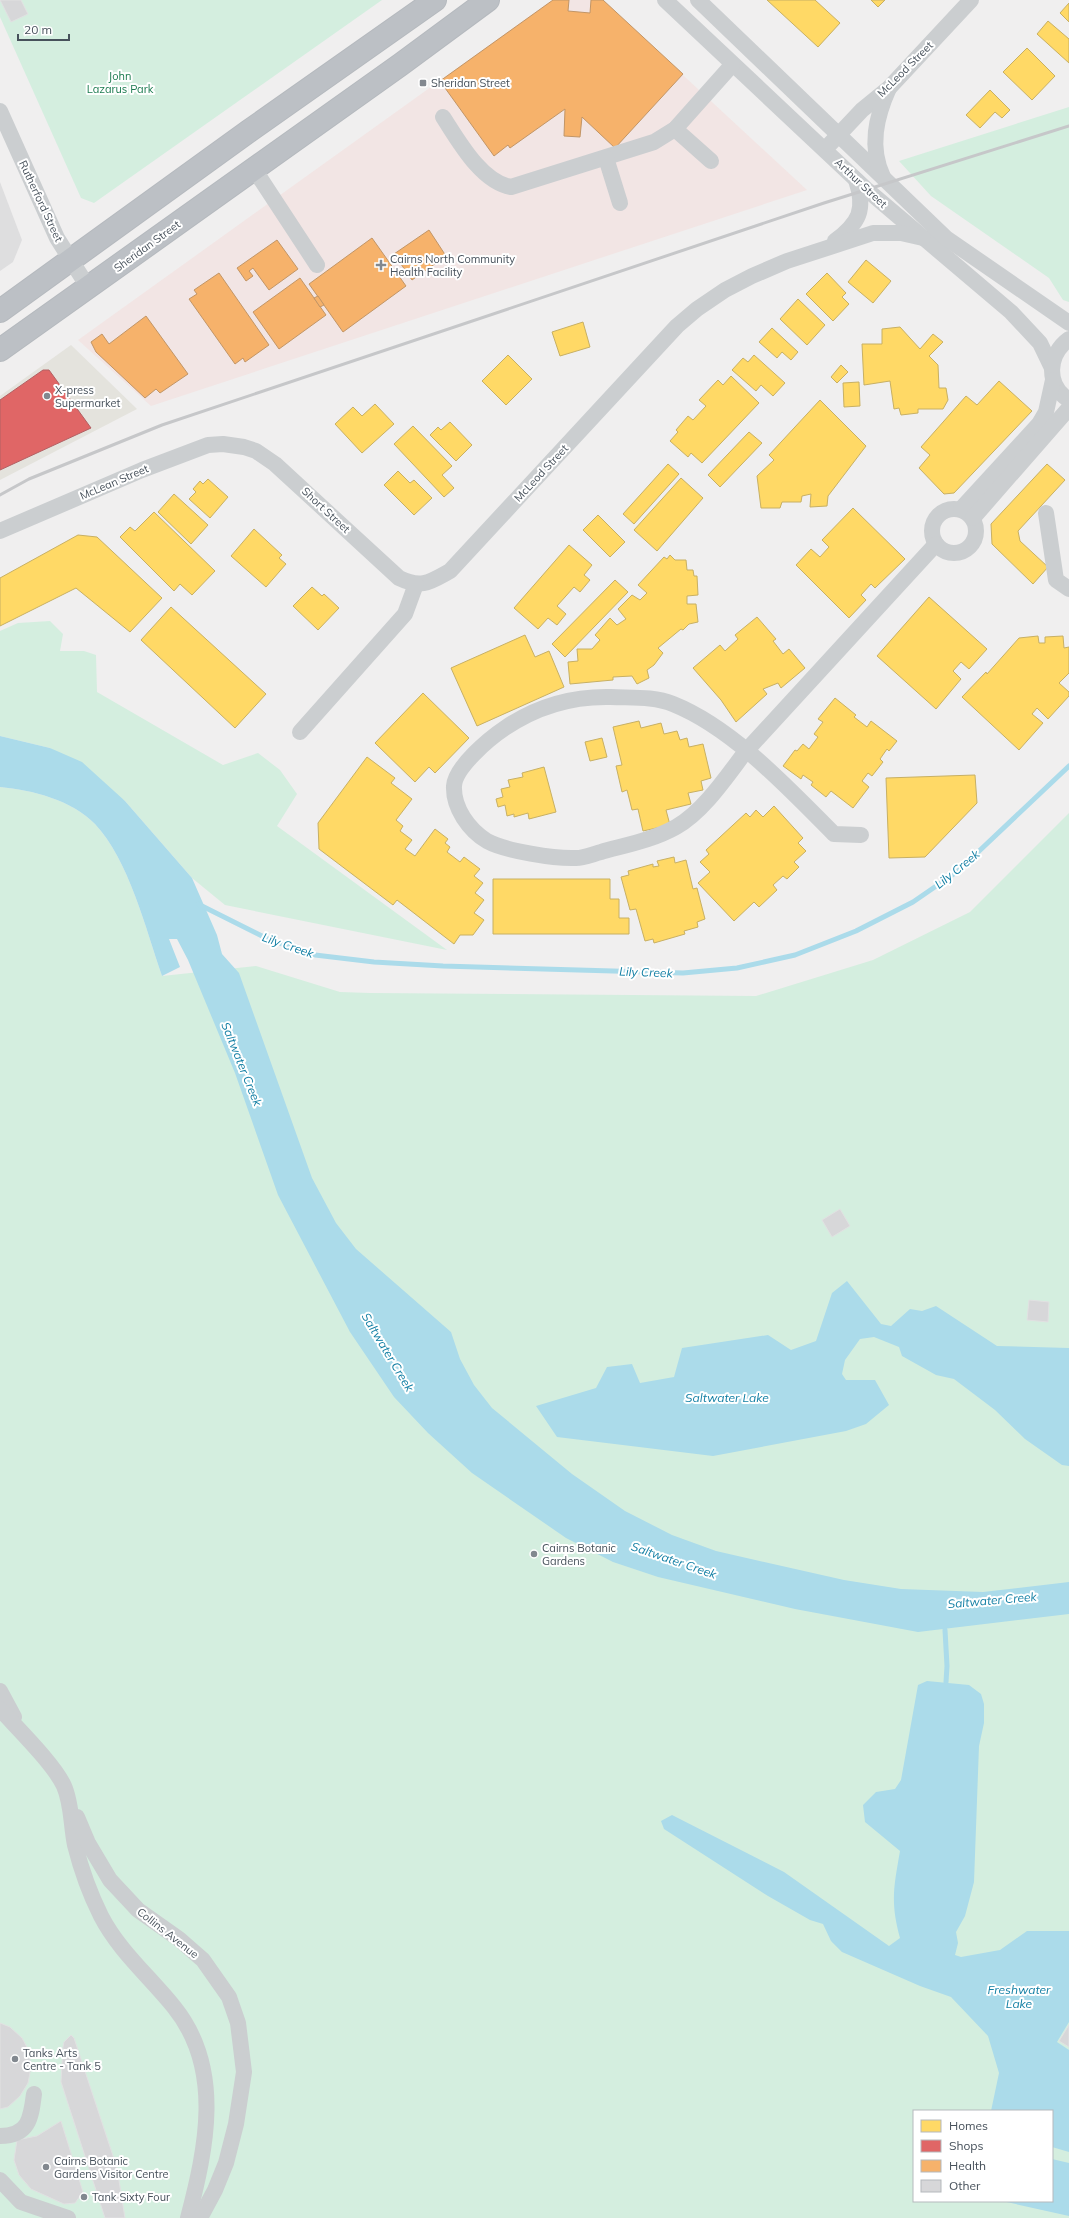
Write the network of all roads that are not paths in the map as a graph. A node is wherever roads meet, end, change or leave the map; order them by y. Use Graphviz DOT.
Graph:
graph roads {
  1 [pos="435,0"];
  2 [pos="488,0"];
  3 [pos="665,0"];
  4 [pos="698,0"];
  5 [pos="971,0"];
  6 [pos="732,65"];
  7 [pos="889,88"];
  8 [pos="0,111"];
  9 [pos="443,117"];
  10 [pos="675,129"];
  11 [pos="837,136"];
  12 [pos="825,149"];
  13 [pos="606,158"];
  14 [pos="711,161"];
  15 [pos="254,169"];
  16 [pos="855,178"];
  17 [pos="884,179"];
  18 [pos="620,203"];
  19 [pos="923,238"];
  20 [pos="818,252"];
  21 [pos="70,261"];
  22 [pos="317,266"];
  23 [pos="88,287"];
  24 [pos="0,312"];
  25 [pos="1069,324"];
  26 [pos="1069,339"];
  27 [pos="0,350"];
  28 [pos="1052,374"];
  29 [pos="1069,400"];
  30 [pos="1069,408"];
  31 [pos="232,445"];
  32 [pos="1046,512"];
  33 [pos="967,514"];
  34 [pos="0,531"];
  35 [pos="936,544"];
  36 [pos="416,584"];
  37 [pos="1069,590"];
  38 [pos="300,732"];
  39 [pos="746,751"];
  40 [pos="860,835"];
  41 [pos="0,1691"];
  42 [pos="0,1709"];
  43 [pos="25,1736"];
  44 [pos="66,1793"];
  45 [pos="34,2094"];
  46 [pos="0,2136"];
  47 [pos="204,2144"];
  48 [pos="230,2149"];
  49 [pos="0,2180"];
  50 [pos="68,2218"];
  51 [pos="188,2218"];
  52 [pos="200,2218"];
  1 -- 21 [label="highway"];
  2 -- 15 [label="highway, Sheridan Street"];
  3 -- 6 [label="street, Arthur Street"];
  4 -- 11 [label="street, Arthur Street"];
  5 -- 7 [label="street, McLeod Street"];
  6 -- 10 [label="street"];
  6 -- 12 [label="street, Arthur Street"];
  7 -- 11 [label="street, McLeod Street"];
  7 -- 17 [label="street"];
  8 -- 21 [label="street, Rutherford Street"];
  9 -- 13 [label="street"];
  10 -- 13 [label="street"];
  10 -- 14 [label="street"];
  11 -- 12 [label="street, McLeod Street"];
  11 -- 17 [label="street, Arthur Street"];
  12 -- 16 [label="street, Arthur Street"];
  13 -- 18 [label="street"];
  15 -- 22 [label="street"];
  15 -- 23 [label="highway, Sheridan Street"];
  16 -- 19 [label="street, Arthur Street"];
  16 -- 20 [label="street, McLeod Street"];
  17 -- 25 [label="street, Arthur Street"];
  19 -- 20 [label="street, McLeod Street"];
  19 -- 28 [label="street, Arthur Street"];
  20 -- 36 [label="street, McLeod Street"];
  21 -- 23 [label="street, Rutherford Street"];
  21 -- 24 [label="highway"];
  23 -- 27 [label="highway, Sheridan Street"];
  26 -- 28 [label="street"];
  28 -- 29 [label="street, Arthur Street"];
  28 -- 33 [label="street"];
  30 -- 33 [label="street"];
  31 -- 34 [label="street, McLean Street"];
  31 -- 36 [label="street, Short Street"];
  32 -- 37 [label="street"];
  33 -- 35 [label="street"];
  33 -- 35 [label="street"];
  35 -- 39 [label="street"];
  36 -- 38 [label="street"];
  39 -- 39 [label="street"];
  39 -- 40 [label="street"];
  41 -- 43 [label="street, Collins Avenue"];
  42 -- 43 [label="street, Collins Avenue"];
  43 -- 44 [label="street, Collins Avenue"];
  44 -- 47 [label="street, Collins Avenue"];
  44 -- 48 [label="street, Collins Avenue"];
  45 -- 46 [label="street"];
  47 -- 48 [label="street"];
  47 -- 51 [label="street, Collins Avenue"];
  48 -- 52 [label="street, Collins Avenue"];
  49 -- 50 [label="street"];
}
